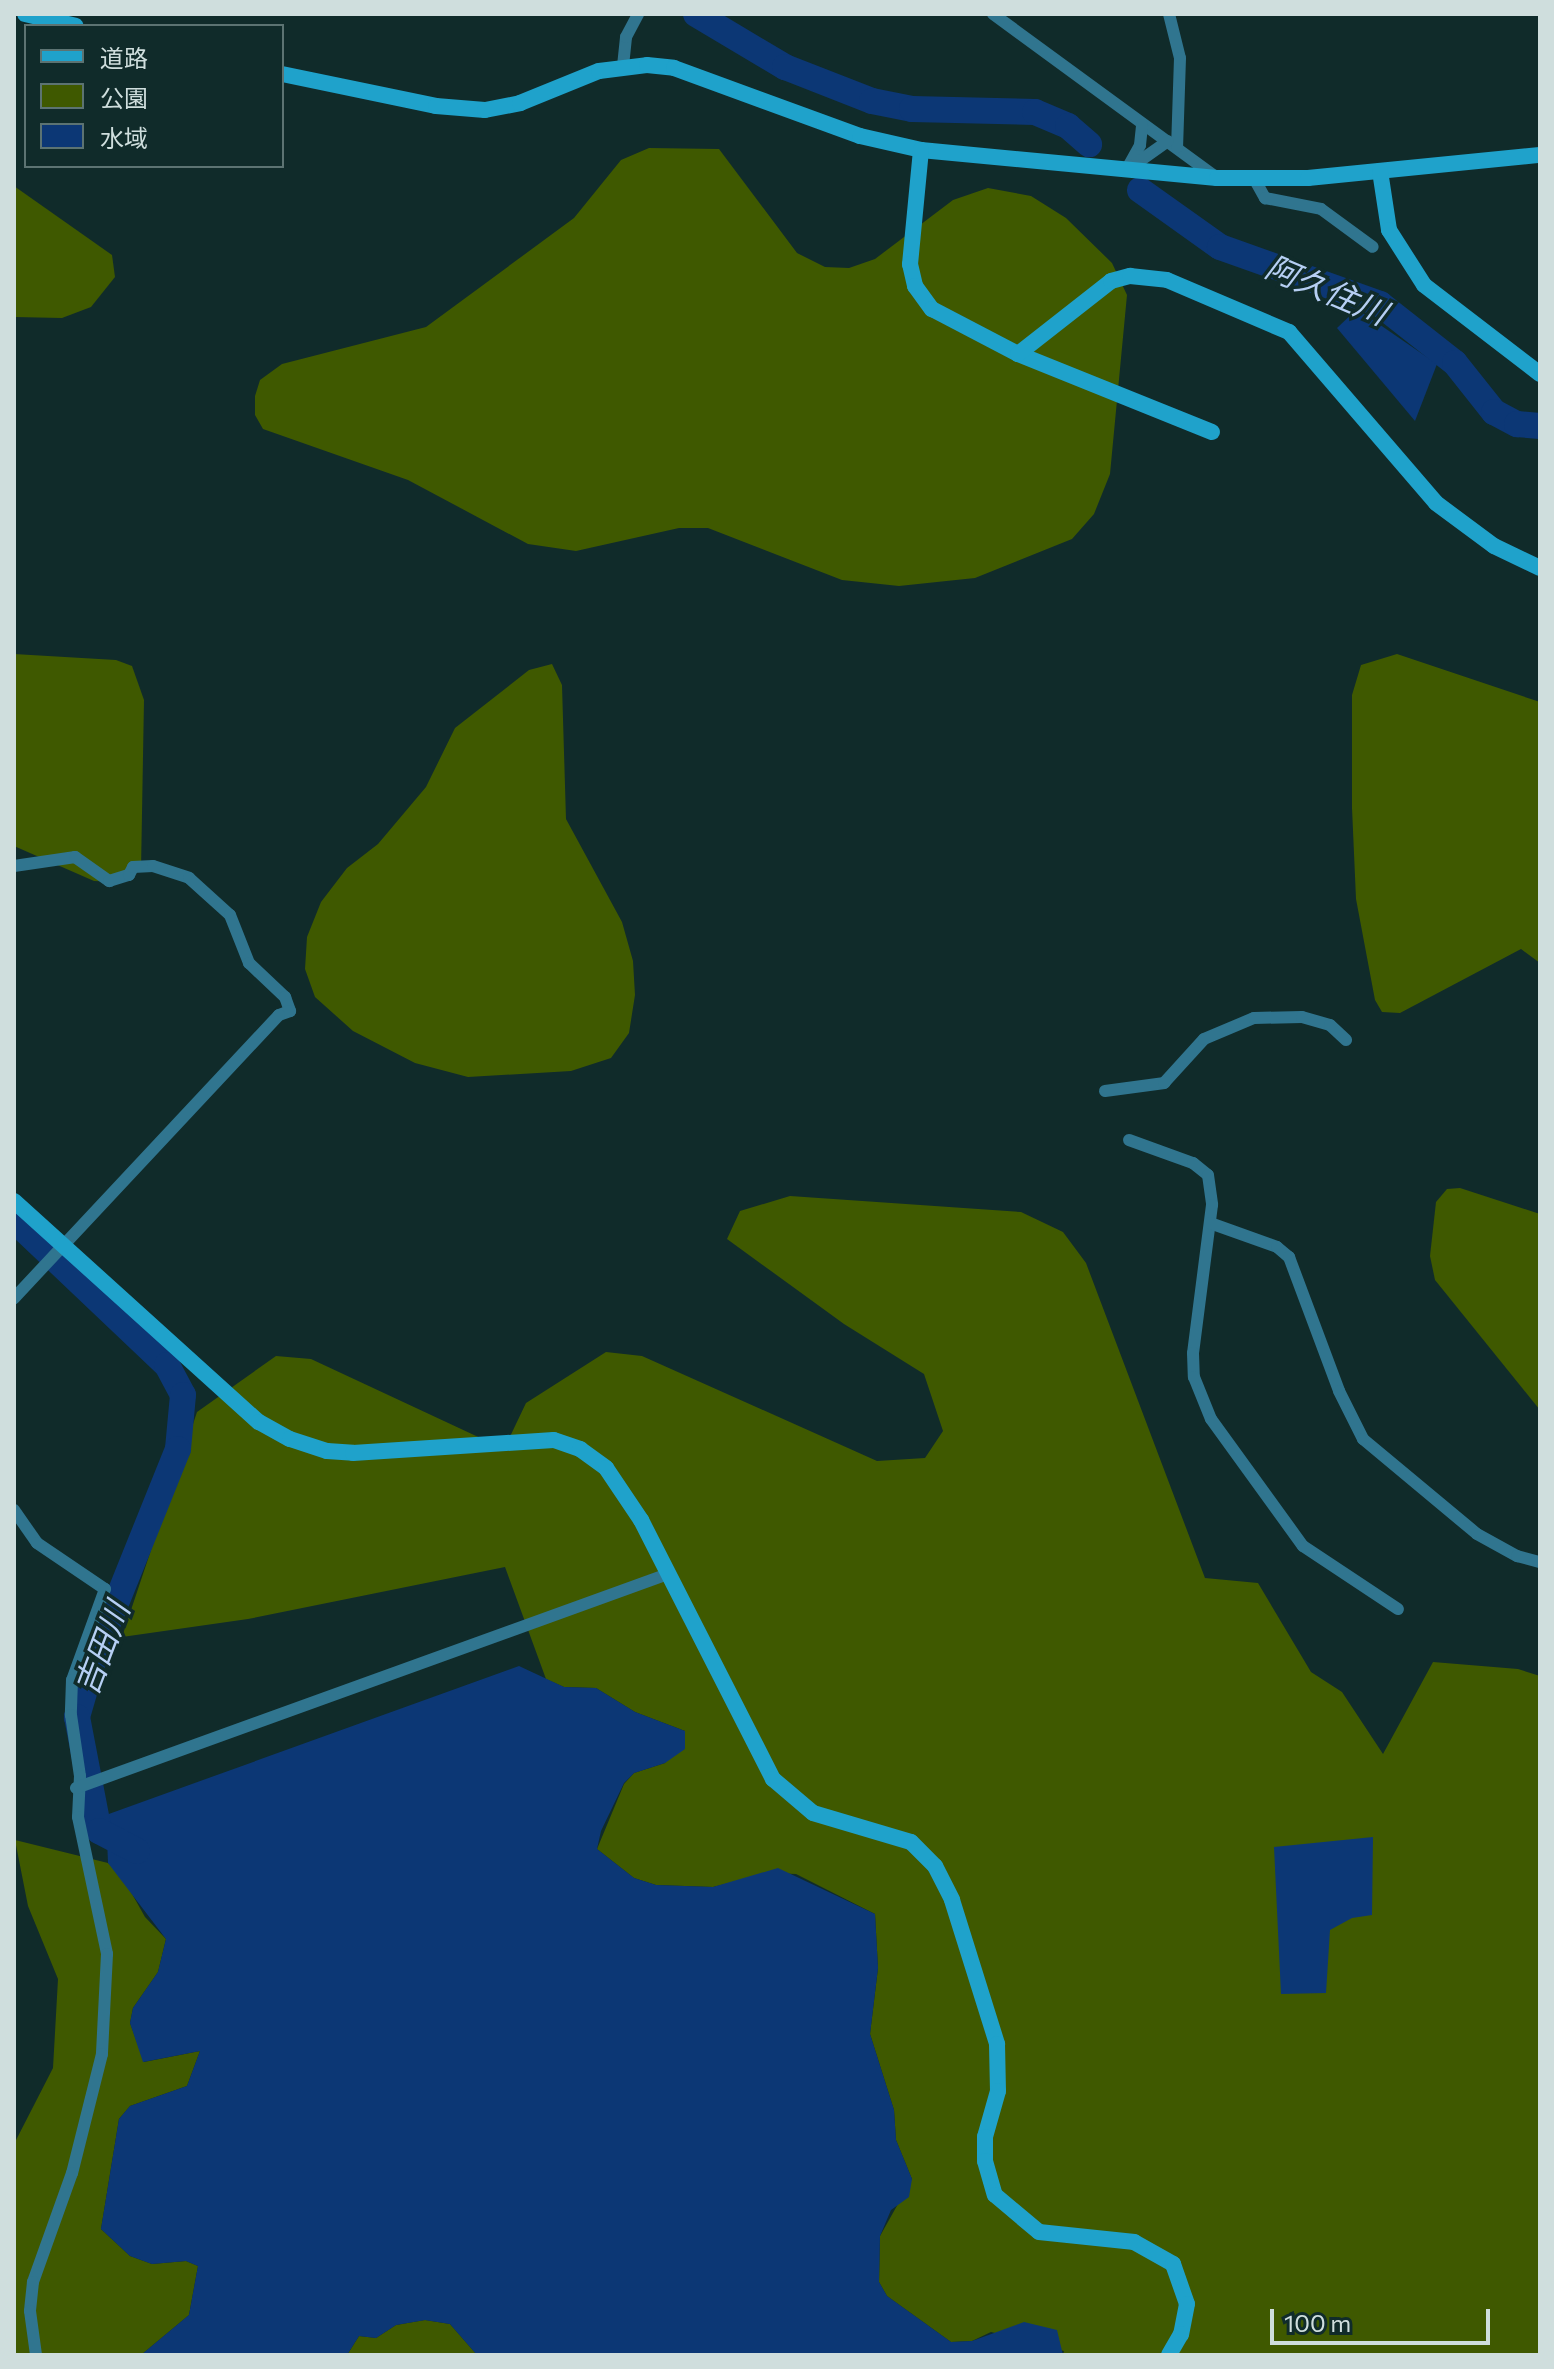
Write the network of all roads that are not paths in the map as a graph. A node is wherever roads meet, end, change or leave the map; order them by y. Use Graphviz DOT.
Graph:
graph roads {
  1 [pos="25,14"];
  2 [pos="638,14"];
  3 [pos="993,14"];
  4 [pos="1169,14"];
  5 [pos="68,24"];
  6 [pos="623,66"];
  7 [pos="284,74"];
  8 [pos="1142,125"];
  9 [pos="1172,144"];
  10 [pos="921,150"];
  11 [pos="1540,155"];
  12 [pos="1127,170"];
  13 [pos="1380,171"];
  14 [pos="1217,178"];
  15 [pos="1255,180"];
  16 [pos="1373,247"];
  17 [pos="1018,354"];
  18 [pos="1540,374"];
  19 [pos="1212,432"];
  20 [pos="1540,568"];
  21 [pos="14,866"];
  22 [pos="1346,1040"];
  23 [pos="1105,1091"];
  24 [pos="1129,1140"];
  25 [pos="14,1201"];
  26 [pos="1210,1223"];
  27 [pos="62,1246"];
  28 [pos="14,1298"];
  29 [pos="14,1510"];
  30 [pos="1540,1562"];
  31 [pos="668,1574"];
  32 [pos="1398,1609"];
  33 [pos="76,1788"];
  34 [pos="36,2355"];
  35 [pos="1169,2355"];
  1 -- 5 [label="street"];
  2 -- 6 [label="street"];
  3 -- 8 [label="street"];
  4 -- 9 [label="street"];
  6 -- 7 [label="street"];
  6 -- 10 [label="street"];
  8 -- 9 [label="street"];
  8 -- 12 [label="street"];
  9 -- 12 [label="street"];
  9 -- 14 [label="street"];
  10 -- 12 [label="street"];
  10 -- 17 [label="street"];
  11 -- 13 [label="street"];
  12 -- 14 [label="street"];
  13 -- 15 [label="street"];
  13 -- 18 [label="street"];
  14 -- 15 [label="street"];
  15 -- 16 [label="street"];
  17 -- 19 [label="street"];
  17 -- 20 [label="street"];
  21 -- 27 [label="street"];
  22 -- 23 [label="street"];
  24 -- 26 [label="street"];
  25 -- 27 [label="street"];
  26 -- 30 [label="street"];
  26 -- 32 [label="street"];
  27 -- 28 [label="street"];
  27 -- 31 [label="street"];
  29 -- 33 [label="street"];
  31 -- 33 [label="street"];
  31 -- 35 [label="street"];
  33 -- 34 [label="street"];
}
